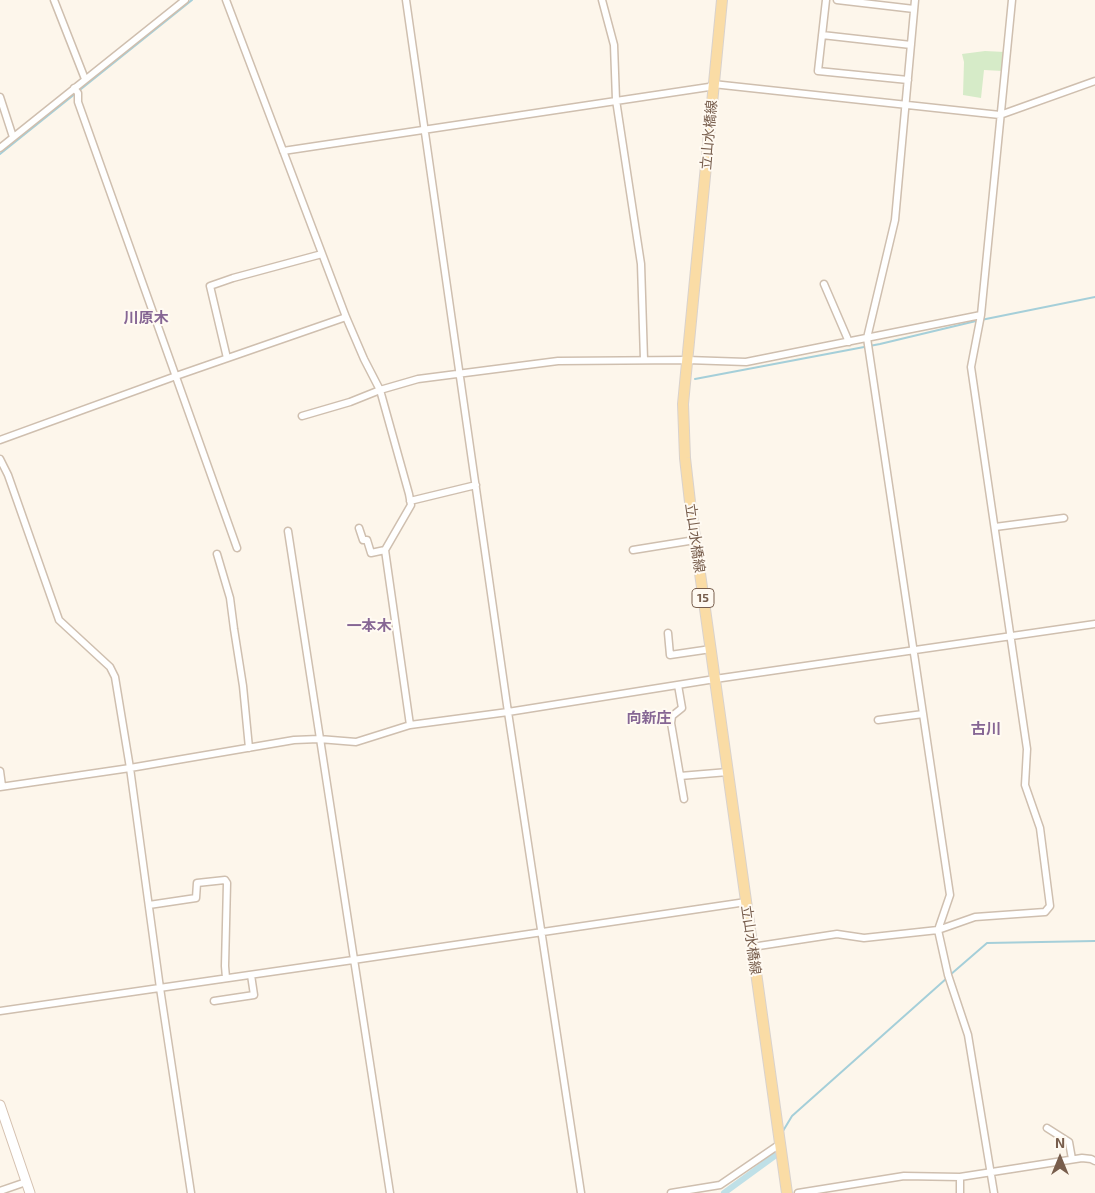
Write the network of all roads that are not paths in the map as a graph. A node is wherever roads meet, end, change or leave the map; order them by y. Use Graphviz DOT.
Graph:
graph roads {
  1 [pos="54,0"];
  2 [pos="185,0"];
  3 [pos="226,0"];
  4 [pos="406,0"];
  5 [pos="602,0"];
  6 [pos="722,0"];
  7 [pos="826,0"];
  8 [pos="837,0"];
  9 [pos="915,0"];
  10 [pos="1012,0"];
  11 [pos="914,9"];
  12 [pos="822,35"];
  13 [pos="911,45"];
  14 [pos="85,78"];
  15 [pos="908,80"];
  16 [pos="1095,81"];
  17 [pos="713,84"];
  18 [pos="74,88"];
  19 [pos="0,98"];
  20 [pos="616,100"];
  21 [pos="906,106"];
  22 [pos="1000,115"];
  23 [pos="424,130"];
  24 [pos="13,137"];
  25 [pos="0,148"];
  26 [pos="283,151"];
  27 [pos="322,254"];
  28 [pos="824,284"];
  29 [pos="981,315"];
  30 [pos="346,317"];
  31 [pos="867,338"];
  32 [pos="849,342"];
  33 [pos="226,358"];
  34 [pos="644,360"];
  35 [pos="687,360"];
  36 [pos="460,372"];
  37 [pos="176,376"];
  38 [pos="380,390"];
  39 [pos="302,416"];
  40 [pos="0,440"];
  41 [pos="0,459"];
  42 [pos="476,485"];
  43 [pos="410,501"];
  44 [pos="1064,518"];
  45 [pos="359,528"];
  46 [pos="995,528"];
  47 [pos="288,531"];
  48 [pos="695,540"];
  49 [pos="237,548"];
  50 [pos="384,550"];
  51 [pos="633,550"];
  52 [pos="217,554"];
  53 [pos="1095,624"];
  54 [pos="668,633"];
  55 [pos="1011,636"];
  56 [pos="711,649"];
  57 [pos="913,650"];
  58 [pos="715,679"];
  59 [pos="678,685"];
  60 [pos="508,712"];
  61 [pos="922,714"];
  62 [pos="878,720"];
  63 [pos="410,725"];
  64 [pos="319,739"];
  65 [pos="249,748"];
  66 [pos="130,768"];
  67 [pos="0,771"];
  68 [pos="728,772"];
  69 [pos="680,776"];
  70 [pos="1,786"];
  71 [pos="684,799"];
  72 [pos="746,902"];
  73 [pos="149,905"];
  74 [pos="938,930"];
  75 [pos="541,933"];
  76 [pos="752,947"];
  77 [pos="353,960"];
  78 [pos="251,975"];
  79 [pos="226,978"];
  80 [pos="160,988"];
  81 [pos="214,1001"];
  82 [pos="0,1011"];
  83 [pos="0,1105"];
  84 [pos="1047,1128"];
  85 [pos="780,1144"];
  86 [pos="1072,1159"];
  87 [pos="1095,1161"];
  88 [pos="990,1172"];
  89 [pos="960,1177"];
  90 [pos="26,1182"];
  91 [pos="0,1191"];
  92 [pos="30,1193"];
  93 [pos="191,1193"];
  94 [pos="390,1193"];
  95 [pos="581,1193"];
  96 [pos="671,1193"];
  97 [pos="787,1193"];
  98 [pos="798,1193"];
  99 [pos="960,1193"];
  100 [pos="994,1193"];
  1 -- 14 [label="street"];
  2 -- 14 [label="street"];
  3 -- 26 [label="street"];
  4 -- 23 [label="street"];
  5 -- 20 [label="street"];
  6 -- 17 [label="main road, 立山水橋線 / 15"];
  7 -- 12 [label="street"];
  8 -- 11 [label="street"];
  9 -- 11 [label="street"];
  10 -- 22 [label="street"];
  11 -- 13 [label="street"];
  12 -- 13 [label="street"];
  12 -- 15 [label="street"];
  13 -- 15 [label="street"];
  14 -- 18 [label="street"];
  15 -- 21 [label="street"];
  16 -- 22 [label="street"];
  17 -- 20 [label="street"];
  17 -- 21 [label="street"];
  17 -- 35 [label="main road, 立山水橋線 / 15"];
  18 -- 24 [label="street"];
  18 -- 37 [label="street"];
  19 -- 24 [label="street"];
  20 -- 23 [label="street"];
  20 -- 34 [label="street"];
  21 -- 22 [label="street"];
  21 -- 31 [label="street"];
  22 -- 29 [label="street"];
  23 -- 26 [label="street"];
  23 -- 36 [label="street"];
  24 -- 25 [label="street"];
  26 -- 27 [label="street"];
  27 -- 30 [label="street"];
  27 -- 33 [label="street"];
  28 -- 32 [label="street"];
  29 -- 31 [label="street"];
  29 -- 46 [label="street"];
  30 -- 33 [label="street"];
  30 -- 38 [label="street"];
  31 -- 32 [label="street"];
  31 -- 57 [label="street"];
  32 -- 35 [label="street"];
  33 -- 37 [label="street"];
  34 -- 35 [label="street"];
  34 -- 36 [label="street"];
  35 -- 48 [label="main road, 立山水橋線 / 15"];
  36 -- 38 [label="street"];
  36 -- 42 [label="street"];
  37 -- 40 [label="street"];
  37 -- 49 [label="street"];
  38 -- 39 [label="street"];
  38 -- 43 [label="street"];
  41 -- 66 [label="street"];
  42 -- 43 [label="street"];
  42 -- 60 [label="street"];
  43 -- 50 [label="street"];
  44 -- 46 [label="street"];
  45 -- 50 [label="street"];
  46 -- 55 [label="street"];
  47 -- 64 [label="street"];
  48 -- 51 [label="street"];
  48 -- 56 [label="main road, 立山水橋線 / 15"];
  50 -- 63 [label="street"];
  52 -- 65 [label="street"];
  53 -- 55 [label="street"];
  54 -- 56 [label="street"];
  55 -- 57 [label="street"];
  55 -- 74 [label="street"];
  56 -- 58 [label="main road, 立山水橋線 / 15"];
  57 -- 58 [label="street"];
  57 -- 61 [label="street"];
  58 -- 59 [label="street"];
  58 -- 68 [label="main road, 立山水橋線 / 15"];
  59 -- 60 [label="street"];
  59 -- 69 [label="street"];
  60 -- 63 [label="street"];
  60 -- 75 [label="street"];
  61 -- 62 [label="street"];
  61 -- 74 [label="street"];
  63 -- 64 [label="street"];
  64 -- 65 [label="street"];
  64 -- 77 [label="street"];
  65 -- 66 [label="street"];
  66 -- 70 [label="street"];
  66 -- 73 [label="street"];
  67 -- 70 [label="street"];
  68 -- 69 [label="street"];
  68 -- 72 [label="main road, 立山水橋線 / 15"];
  69 -- 71 [label="street"];
  72 -- 75 [label="street"];
  72 -- 76 [label="main road, 立山水橋線 / 15"];
  73 -- 79 [label="street"];
  73 -- 80 [label="street"];
  74 -- 76 [label="street"];
  74 -- 88 [label="street"];
  75 -- 77 [label="street"];
  75 -- 95 [label="street"];
  76 -- 85 [label="main road, 立山水橋線 / 15"];
  77 -- 78 [label="street"];
  77 -- 94 [label="street"];
  78 -- 79 [label="street"];
  78 -- 81 [label="street"];
  79 -- 80 [label="street"];
  80 -- 82 [label="street"];
  80 -- 93 [label="street"];
  83 -- 90 [label="main road"];
  84 -- 86 [label="street"];
  85 -- 96 [label="street"];
  85 -- 97 [label="main road, 立山水橋線 / 15"];
  86 -- 87 [label="street"];
  86 -- 88 [label="street"];
  88 -- 89 [label="street"];
  88 -- 100 [label="street"];
  89 -- 98 [label="street"];
  89 -- 99 [label="street"];
  90 -- 91 [label="street"];
  90 -- 92 [label="main road"];
}
